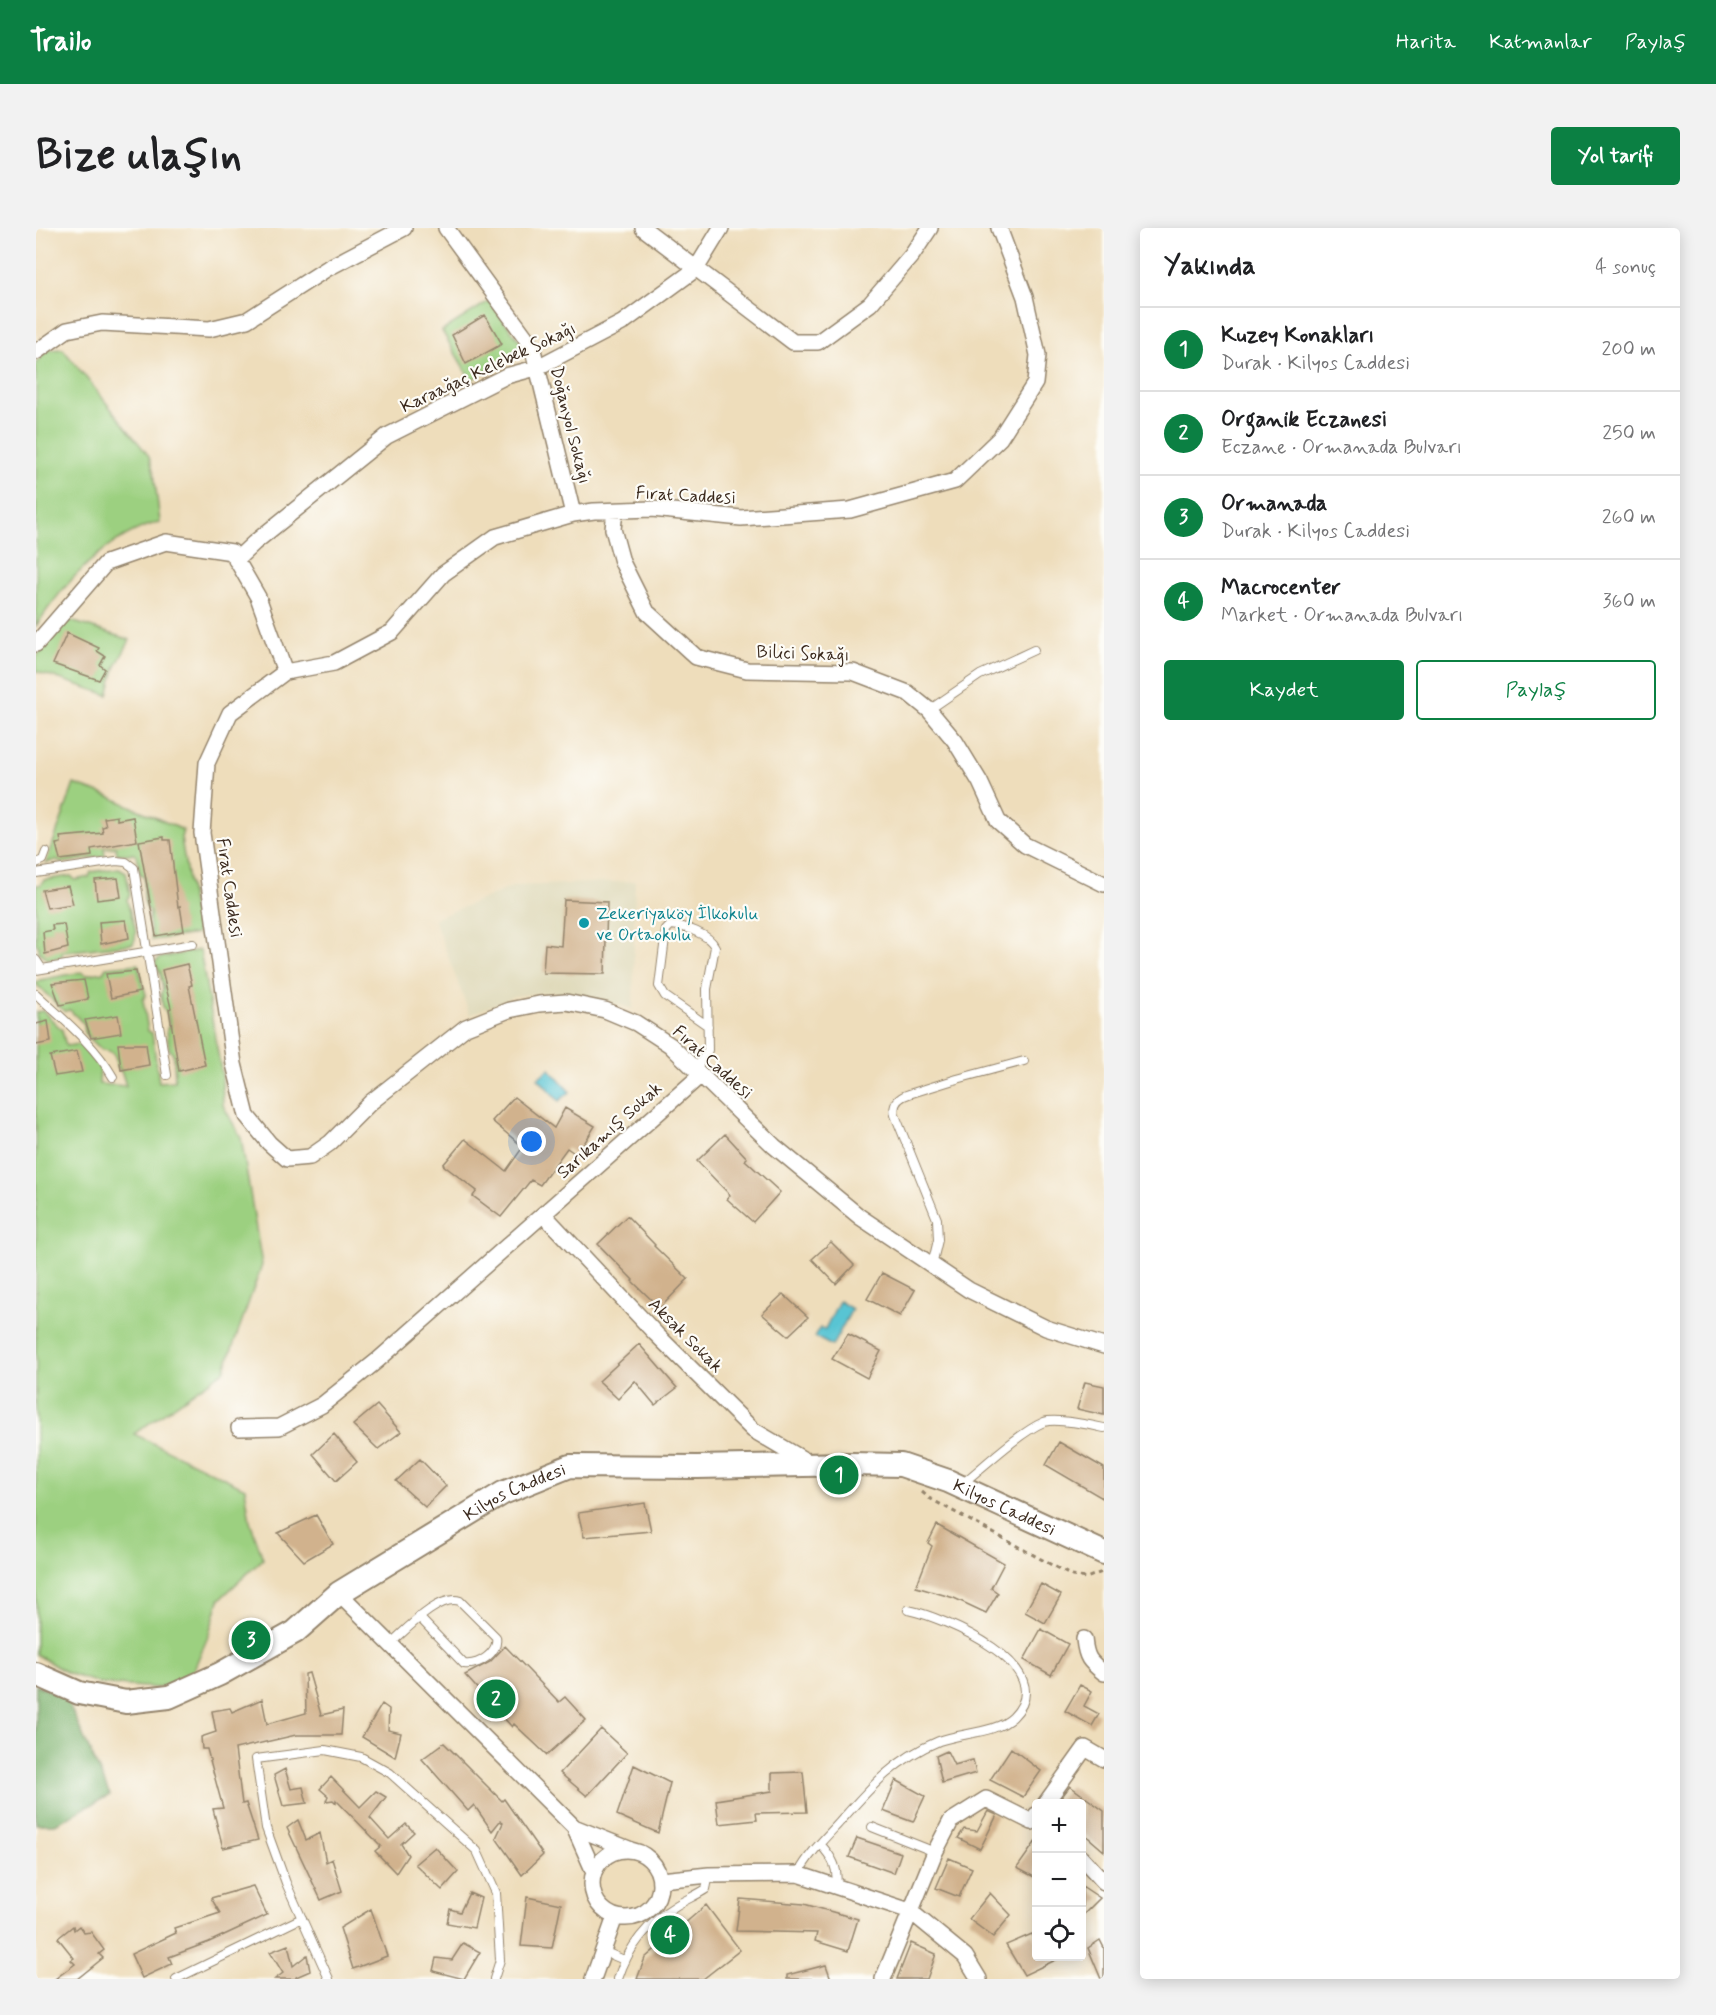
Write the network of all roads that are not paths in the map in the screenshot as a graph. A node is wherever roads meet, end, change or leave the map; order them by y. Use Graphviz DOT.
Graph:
graph roads {
  1 [pos="404,228"];
  2 [pos="447,228"];
  3 [pos="643,228"];
  4 [pos="721,228"];
  5 [pos="930,228"];
  6 [pos="999,228"];
  7 [pos="696,269"];
  8 [pos="36,352"];
  9 [pos="536,368"];
  10 [pos="615,511"];
  11 [pos="573,514"];
  12 [pos="236,560"];
  13 [pos="36,644"];
  14 [pos="1034,650"];
  15 [pos="285,672"];
  16 [pos="929,710"];
  17 [pos="46,852"];
  18 [pos="36,863"];
  19 [pos="36,873"];
  20 [pos="1104,884"];
  21 [pos="193,944"];
  22 [pos="146,951"];
  23 [pos="36,960"];
  24 [pos="39,969"];
  25 [pos="36,994"];
  26 [pos="708,1026"];
  27 [pos="1024,1061"];
  28 [pos="699,1072"];
  29 [pos="167,1075"];
  30 [pos="113,1077"];
  31 [pos="544,1215"];
  32 [pos="932,1265"];
  33 [pos="1104,1346"];
  34 [pos="239,1428"];
  35 [pos="1104,1428"];
  36 [pos="813,1466"];
  37 [pos="959,1486"];
  38 [pos="1104,1552"];
  39 [pos="339,1593"];
  40 [pos="908,1610"];
  41 [pos="419,1617"];
  42 [pos="1084,1639"];
  43 [pos="390,1644"];
  44 [pos="1104,1673"];
  45 [pos="36,1674"];
  46 [pos="1104,1760"];
  47 [pos="1048,1799"];
  48 [pos="1032,1819"];
  49 [pos="574,1827"];
  50 [pos="872,1827"];
  51 [pos="820,1844"];
  52 [pos="630,1850"];
  53 [pos="935,1852"];
  54 [pos="1086,1862"];
  55 [pos="594,1872"];
  56 [pos="798,1874"];
  57 [pos="709,1875"];
  58 [pos="660,1880"];
  59 [pos="1104,1882"];
  60 [pos="836,1887"];
  61 [pos="910,1911"];
  62 [pos="615,1917"];
  63 [pos="302,1918"];
  64 [pos="603,1951"];
  65 [pos="624,1960"];
  66 [pos="176,1979"];
  67 [pos="329,1979"];
  68 [pos="494,1979"];
  69 [pos="593,1979"];
  70 [pos="618,1979"];
  71 [pos="883,1979"];
  72 [pos="980,1979"];
  1 -- 8 [label="street"];
  2 -- 9 [label="street, Doğanyol Sokağı"];
  3 -- 7 [label="street"];
  4 -- 7 [label="street, Karaağaç Kelebek Sokağı"];
  5 -- 7 [label="street"];
  6 -- 10 [label="street, Fırat Caddesi"];
  7 -- 9 [label="street, Karaağaç Kelebek Sokağı"];
  9 -- 11 [label="street, Doğanyol Sokağı"];
  9 -- 12 [label="street, Karaağaç Kelebek Sokağı"];
  10 -- 11 [label="street, Fırat Caddesi"];
  10 -- 16 [label="street, Bilici Sokağı"];
  11 -- 15 [label="street, Fırat Caddesi"];
  12 -- 13 [label="street"];
  12 -- 15 [label="street"];
  14 -- 16 [label="lane"];
  15 -- 28 [label="street, Fırat Caddesi"];
  16 -- 20 [label="street, Bilici Sokağı"];
  17 -- 18 [label="lane"];
  19 -- 22 [label="lane"];
  21 -- 22 [label="lane"];
  22 -- 24 [label="lane"];
  22 -- 29 [label="lane"];
  23 -- 24 [label="lane"];
  25 -- 30 [label="lane"];
  26 -- 26 [label="lane"];
  26 -- 28 [label="lane"];
  27 -- 32 [label="lane"];
  28 -- 31 [label="street, Sarıkamış Sokak"];
  28 -- 32 [label="street, Fırat Caddesi"];
  31 -- 34 [label="street, Sarıkamış Sokak"];
  31 -- 36 [label="street, Aksak Sokak"];
  32 -- 33 [label="street, Fırat Caddesi"];
  35 -- 37 [label="lane"];
  36 -- 37 [label="street, Kilyos Caddesi"];
  36 -- 39 [label="street, Kilyos Caddesi"];
  37 -- 38 [label="street, Kilyos Caddesi"];
  39 -- 43 [label="street"];
  39 -- 45 [label="street, Kilyos Caddesi"];
  40 -- 51 [label="lane"];
  41 -- 41 [label="lane"];
  41 -- 43 [label="lane"];
  42 -- 44 [label="street"];
  43 -- 49 [label="street"];
  46 -- 47 [label="street"];
  48 -- 53 [label="street"];
  49 -- 52 [label="street"];
  49 -- 55 [label="street"];
  50 -- 53 [label="lane"];
  51 -- 56 [label="lane"];
  51 -- 60 [label="lane"];
  52 -- 55 [label="street"];
  52 -- 58 [label="street"];
  53 -- 61 [label="street"];
  54 -- 59 [label="street"];
  55 -- 62 [label="street"];
  56 -- 57 [label="street"];
  56 -- 60 [label="street"];
  57 -- 58 [label="street"];
  57 -- 65 [label="lane"];
  58 -- 62 [label="street"];
  60 -- 61 [label="street"];
  61 -- 71 [label="street"];
  61 -- 72 [label="street"];
  62 -- 64 [label="street"];
  63 -- 66 [label="lane"];
  63 -- 67 [label="lane"];
  63 -- 68 [label="lane"];
  64 -- 65 [label="lane"];
  64 -- 69 [label="street"];
  65 -- 70 [label="lane"];
}
